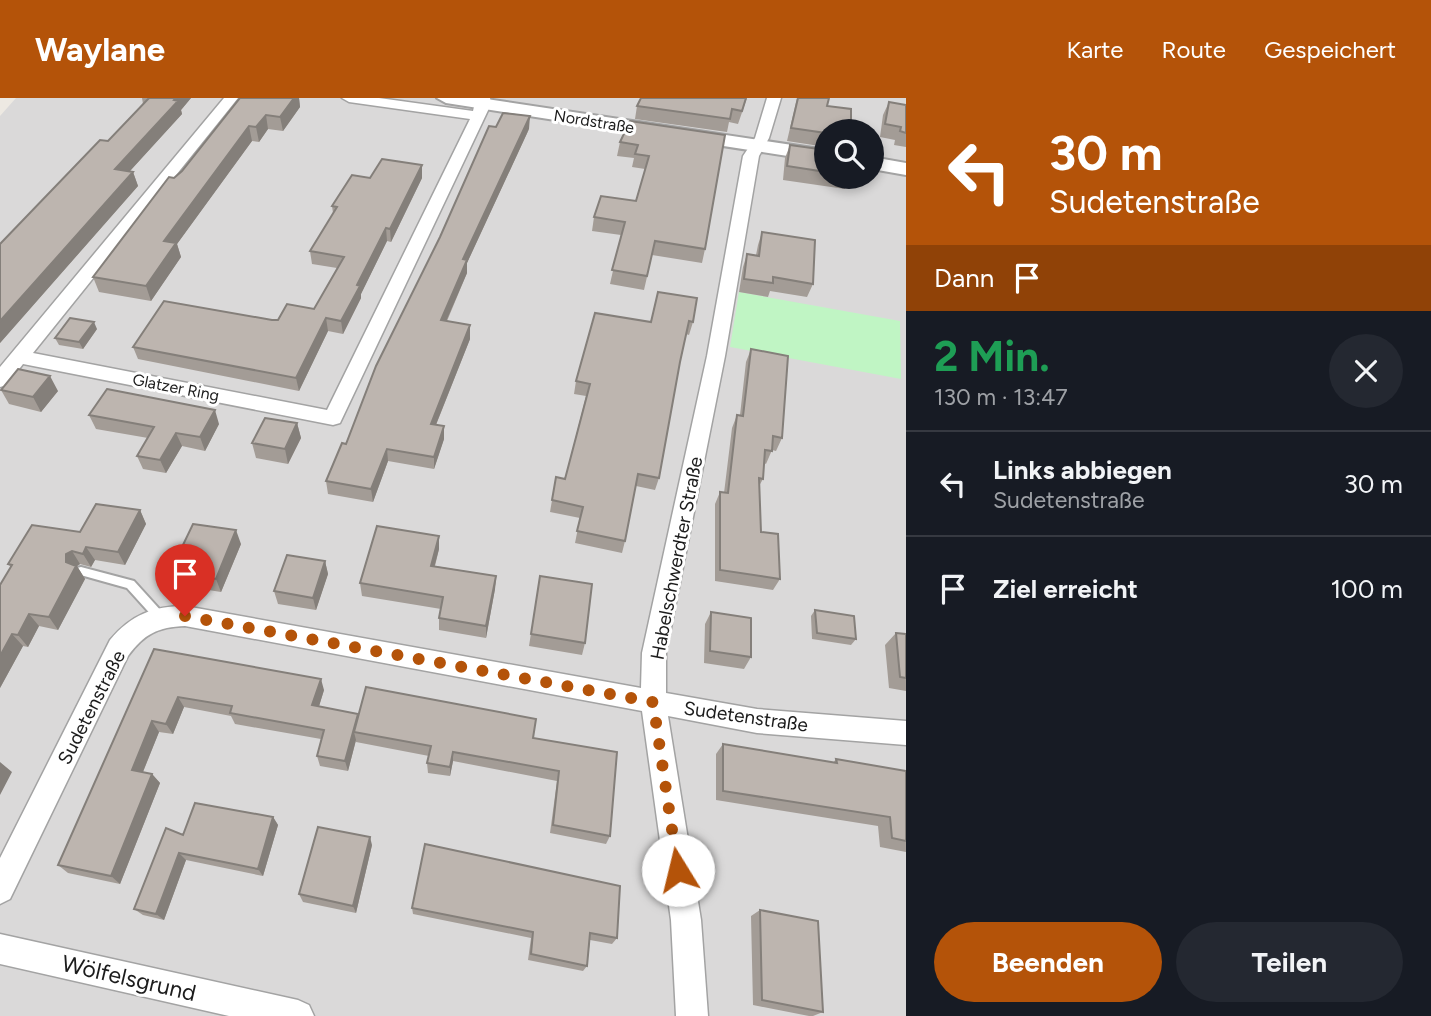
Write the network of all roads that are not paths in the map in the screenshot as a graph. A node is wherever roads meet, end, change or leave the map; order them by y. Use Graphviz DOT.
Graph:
graph roads {
  1 [pos="349,98"];
  2 [pos="446,98"];
  3 [pos="774,98"];
  4 [pos="230,99"];
  5 [pos="482,106"];
  6 [pos="757,146"];
  7 [pos="814,154"];
  8 [pos="884,165"];
  9 [pos="906,169"];
  10 [pos="19,357"];
  11 [pos="0,380"];
  12 [pos="81,571"];
  13 [pos="159,616"];
  14 [pos="653,702"];
  15 [pos="906,733"];
  16 [pos="0,889"];
  17 [pos="0,949"];
  18 [pos="298,1016"];
  19 [pos="692,1016"];
  1 -- 5 [label="street"];
  2 -- 5 [label="street, Nordstraße"];
  3 -- 6 [label="street, Habelschwerdter Straße"];
  4 -- 10 [label="street"];
  5 -- 6 [label="street, Nordstraße"];
  5 -- 10 [label="street, Glatzer Ring"];
  6 -- 7 [label="street, Nordstraße"];
  6 -- 14 [label="street, Habelschwerdter Straße"];
  8 -- 9 [label="street"];
  10 -- 11 [label="street"];
  12 -- 13 [label="lane"];
  13 -- 14 [label="street, Sudetenstraße"];
  13 -- 16 [label="street, Sudetenstraße"];
  14 -- 15 [label="street, Sudetenstraße"];
  14 -- 19 [label="street, Habelschwerdter Straße"];
  17 -- 18 [label="street, Wölfelsgrund"];
}
